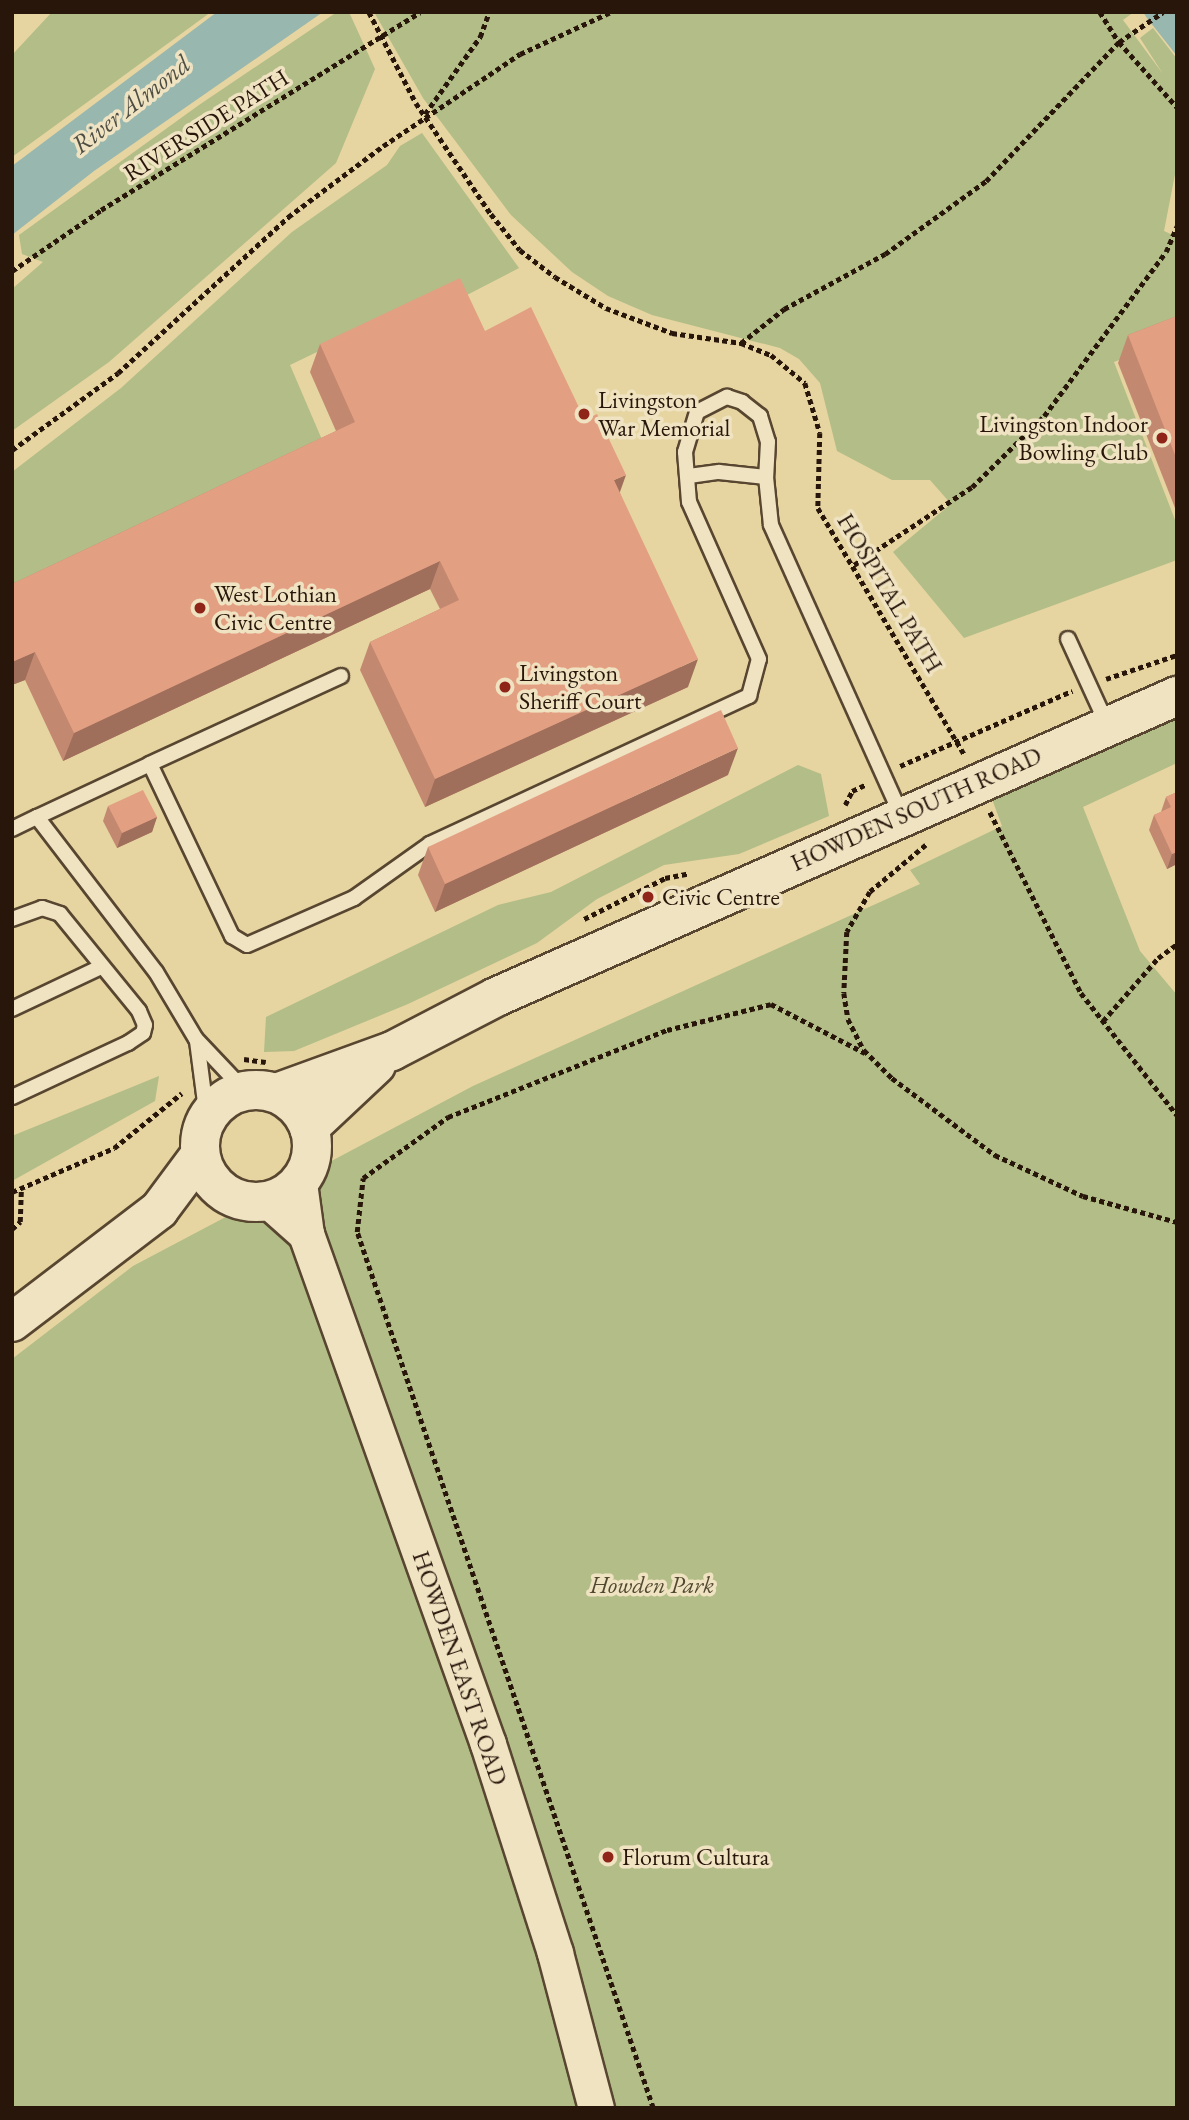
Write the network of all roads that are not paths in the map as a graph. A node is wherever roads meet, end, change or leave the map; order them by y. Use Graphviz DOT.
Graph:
graph roads {
  1 [pos="689,475"];
  2 [pos="766,477"];
  3 [pos="1068,639"];
  4 [pos="341,676"];
  5 [pos="1177,696"];
  6 [pos="1107,725"];
  7 [pos="150,764"];
  8 [pos="901,814"];
  9 [pos="37,817"];
  10 [pos="12,829"];
  11 [pos="12,919"];
  12 [pos="101,967"];
  13 [pos="12,1009"];
  14 [pos="196,1040"];
  15 [pos="392,1051"];
  16 [pos="260,1092"];
  17 [pos="12,1097"];
  18 [pos="207,1118"];
  19 [pos="309,1128"];
  20 [pos="200,1155"];
  21 [pos="284,1192"];
  22 [pos="225,1193"];
  23 [pos="159,1209"];
  24 [pos="12,1322"];
  25 [pos="596,2108"];
  1 -- 2 [label="lane"];
  1 -- 2 [label="lane"];
  1 -- 7 [label="lane"];
  2 -- 8 [label="lane"];
  3 -- 6 [label="lane"];
  4 -- 7 [label="lane"];
  5 -- 6 [label="main road, HOWDEN SOUTH ROAD"];
  6 -- 8 [label="main road, HOWDEN SOUTH ROAD"];
  7 -- 9 [label="lane"];
  8 -- 15 [label="main road, HOWDEN SOUTH ROAD"];
  9 -- 10 [label="lane"];
  9 -- 14 [label="lane"];
  11 -- 12 [label="lane"];
  12 -- 13 [label="lane"];
  12 -- 17 [label="lane"];
  14 -- 16 [label="lane"];
  14 -- 18 [label="lane"];
  15 -- 16 [label="main road, HOWDEN SOUTH ROAD"];
  15 -- 19 [label="main road, HOWDEN SOUTH ROAD"];
  16 -- 18 [label="main road, HOWDEN SOUTH ROAD"];
  16 -- 19 [label="main road"];
  18 -- 20 [label="main road"];
  19 -- 21 [label="main road"];
  20 -- 22 [label="main road"];
  20 -- 23 [label="main road"];
  21 -- 22 [label="main road"];
  21 -- 25 [label="street, HOWDEN EAST ROAD"];
  22 -- 23 [label="main road"];
  23 -- 24 [label="main road"];
}
